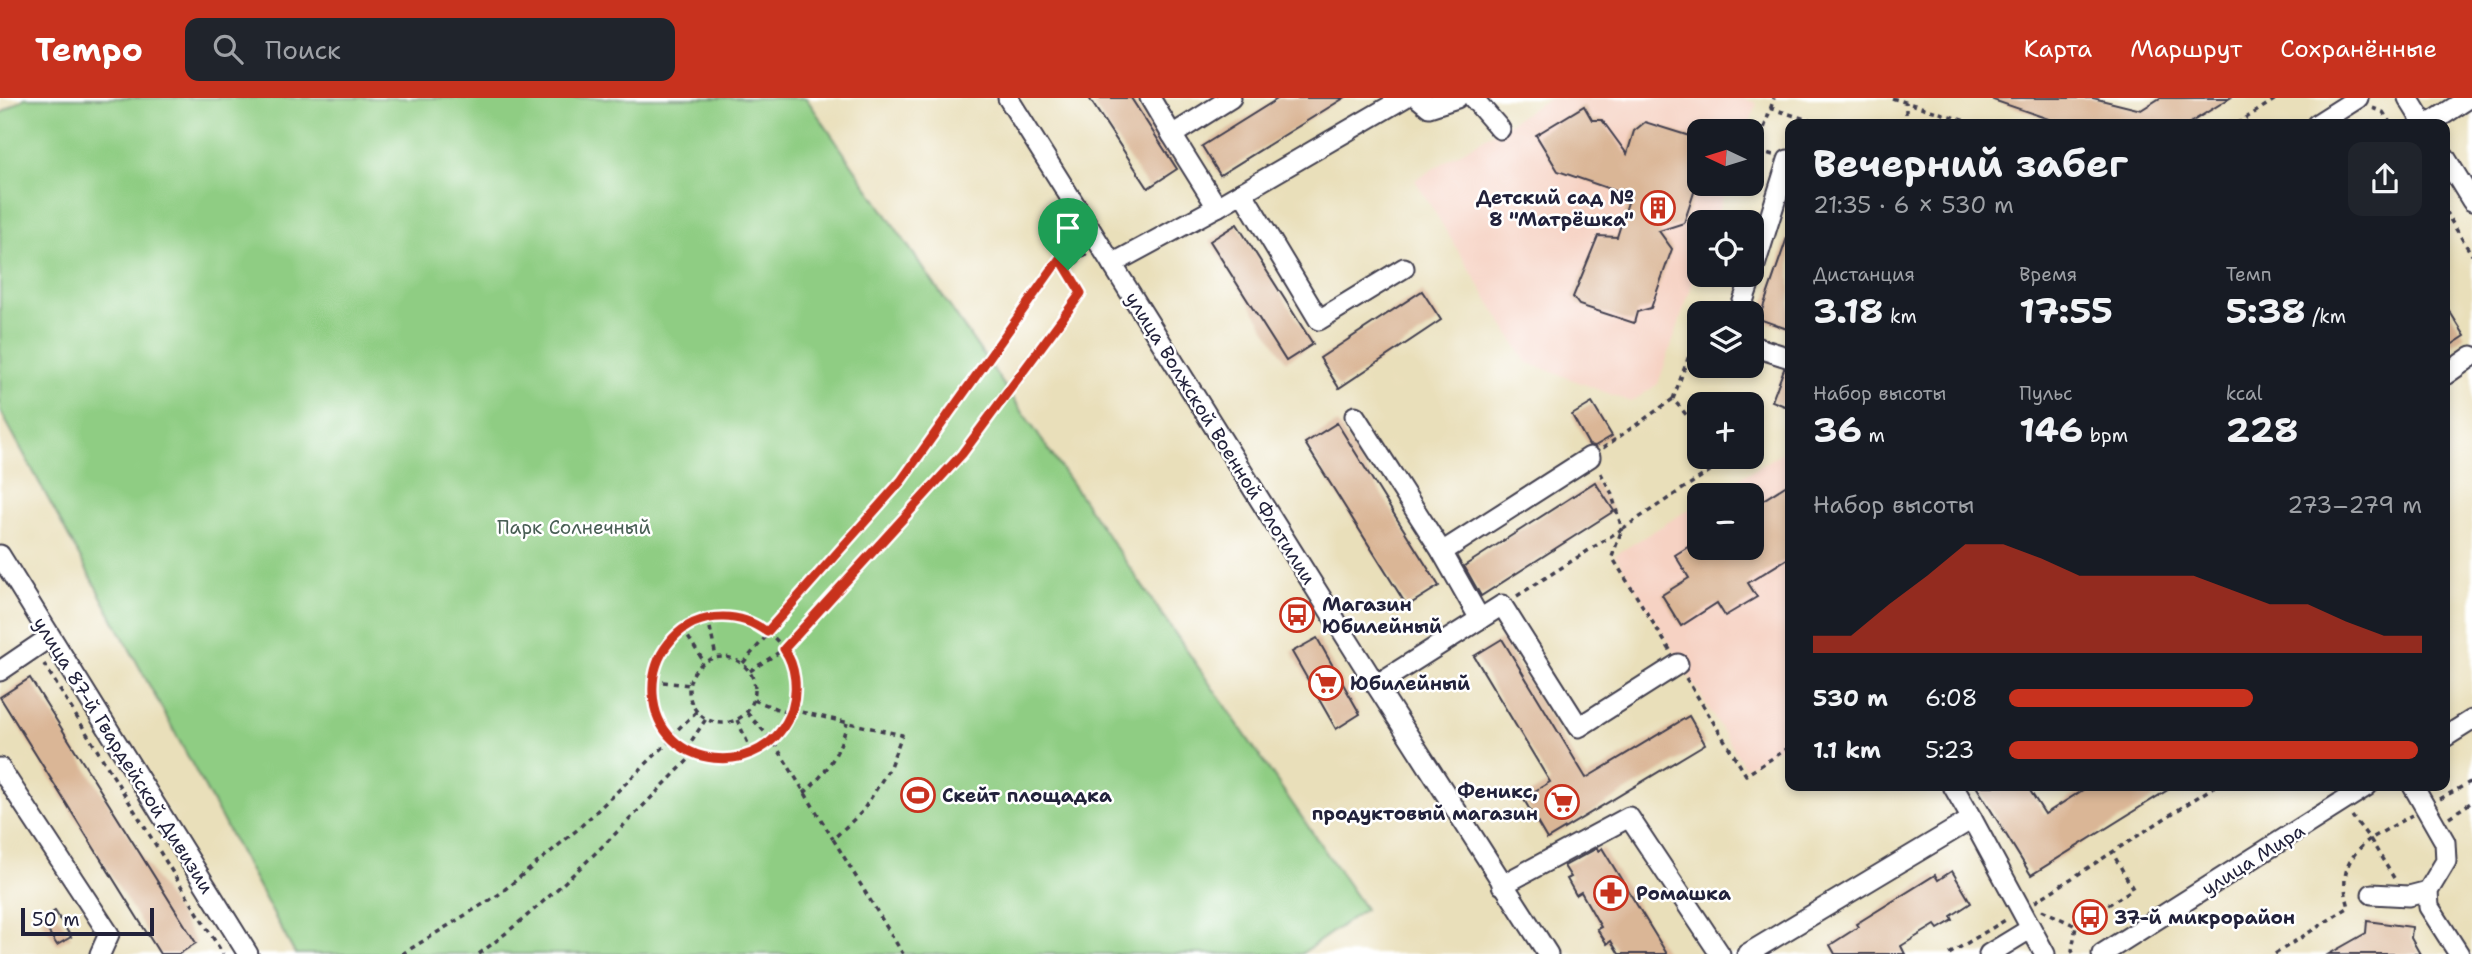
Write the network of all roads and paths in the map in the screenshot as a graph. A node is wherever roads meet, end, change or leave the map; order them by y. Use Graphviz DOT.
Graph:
graph roads {
  1 [pos="1008,98"];
  2 [pos="1150,98"];
  3 [pos="1231,98"];
  4 [pos="1404,98"];
  5 [pos="1418,98"];
  6 [pos="1457,98"];
  7 [pos="1473,98"];
  8 [pos="1774,98"];
  9 [pos="1892,98"];
  10 [pos="2277,98"];
  11 [pos="2358,98"];
  12 [pos="2408,98"];
  13 [pos="2469,98"];
  14 [pos="1906,102"];
  15 [pos="1770,108"];
  16 [pos="1805,119"];
  17 [pos="1906,119"];
  18 [pos="1959,119"];
  19 [pos="2245,119"];
  20 [pos="2325,119"];
  21 [pos="2423,119"];
  22 [pos="2435,119"];
  23 [pos="1500,129"];
  24 [pos="1172,135"];
  25 [pos="1785,159"];
  26 [pos="2450,165"];
  27 [pos="1785,170"];
  28 [pos="1242,192"];
  29 [pos="2472,201"];
  30 [pos="1217,207"];
  31 [pos="2450,219"];
  32 [pos="1764,237"];
  33 [pos="1099,243"];
  34 [pos="2472,256"];
  35 [pos="1112,264"];
  36 [pos="1404,268"];
  37 [pos="1068,270"];
  38 [pos="1764,350"];
  39 [pos="1785,356"];
  40 [pos="2472,356"];
  41 [pos="1687,362"];
  42 [pos="2450,371"];
  43 [pos="1673,400"];
  44 [pos="1355,416"];
  45 [pos="1687,416"];
  46 [pos="1590,457"];
  47 [pos="1713,469"];
  48 [pos="1622,529"];
  49 [pos="1442,552"];
  50 [pos="0,555"];
  51 [pos="1503,605"];
  52 [pos="708,618"];
  53 [pos="1480,619"];
  54 [pos="683,629"];
  55 [pos="768,633"];
  56 [pos="42,643"];
  57 [pos="784,649"];
  58 [pos="716,657"];
  59 [pos="704,662"];
  60 [pos="743,663"];
  61 [pos="1678,664"];
  62 [pos="0,671"];
  63 [pos="750,671"];
  64 [pos="653,681"];
  65 [pos="690,685"];
  66 [pos="1376,685"];
  67 [pos="754,700"];
  68 [pos="697,711"];
  69 [pos="791,712"];
  70 [pos="747,713"];
  71 [pos="706,719"];
  72 [pos="737,720"];
  73 [pos="2472,720"];
  74 [pos="847,723"];
  75 [pos="2450,734"];
  76 [pos="672,737"];
  77 [pos="773,741"];
  78 [pos="686,749"];
  79 [pos="1785,750"];
  80 [pos="695,753"];
  81 [pos="754,754"];
  82 [pos="1,774"];
  83 [pos="1956,791"];
  84 [pos="2207,791"];
  85 [pos="2359,791"];
  86 [pos="2416,791"];
  87 [pos="804,793"];
  88 [pos="2472,802"];
  89 [pos="2341,803"];
  90 [pos="1972,819"];
  91 [pos="2445,820"];
  92 [pos="833,839"];
  93 [pos="2112,852"];
  94 [pos="1502,885"];
  95 [pos="2428,891"];
  96 [pos="2366,901"];
  97 [pos="2108,905"];
  98 [pos="2348,906"];
  99 [pos="2022,910"];
  100 [pos="2030,929"];
  101 [pos="100,954"];
  102 [pos="223,954"];
  103 [pos="248,954"];
  104 [pos="402,954"];
  105 [pos="479,954"];
  106 [pos="903,954"];
  107 [pos="1548,954"];
  108 [pos="1720,954"];
  109 [pos="1747,954"];
  110 [pos="1949,954"];
  111 [pos="1989,954"];
  112 [pos="2045,954"];
  113 [pos="2074,954"];
  114 [pos="2102,954"];
  115 [pos="2275,954"];
  116 [pos="2459,954"];
  1 -- 33 [label="street, улица Волжской Военной Флотилии"];
  2 -- 24 [label="street"];
  3 -- 24 [label="street"];
  4 -- 28 [label="street"];
  5 -- 6 [label="street"];
  7 -- 23 [label="street"];
  8 -- 15 [label="path"];
  9 -- 14 [label="path"];
  10 -- 19 [label="path"];
  11 -- 20 [label="street"];
  12 -- 21 [label="street"];
  13 -- 22 [label="street"];
  14 -- 17 [label="path"];
  14 -- 18 [label="path"];
  15 -- 16 [label="path"];
  15 -- 25 [label="path"];
  24 -- 30 [label="street"];
  26 -- 29 [label="street"];
  27 -- 32 [label="street"];
  28 -- 30 [label="street"];
  28 -- 36 [label="street"];
  30 -- 35 [label="street"];
  31 -- 34 [label="path"];
  33 -- 35 [label="street, улица Волжской Военной Флотилии"];
  33 -- 37 [label="path"];
  35 -- 66 [label="street, улица Волжской Военной Флотилии"];
  37 -- 55 [label="path"];
  37 -- 57 [label="path"];
  38 -- 39 [label="street"];
  40 -- 42 [label="street"];
  41 -- 43 [label="path"];
  43 -- 45 [label="path"];
  43 -- 46 [label="path"];
  44 -- 49 [label="street"];
  46 -- 48 [label="path"];
  46 -- 49 [label="street"];
  47 -- 48 [label="path"];
  48 -- 51 [label="path"];
  48 -- 61 [label="path"];
  49 -- 53 [label="street"];
  50 -- 56 [label="street, улица 87-й Гвардейской Дивизии"];
  51 -- 53 [label="street"];
  51 -- 61 [label="street"];
  52 -- 54 [label="path"];
  52 -- 55 [label="path"];
  52 -- 58 [label="path"];
  53 -- 66 [label="street"];
  54 -- 59 [label="path"];
  54 -- 64 [label="path"];
  55 -- 57 [label="path"];
  55 -- 60 [label="path"];
  56 -- 62 [label="street"];
  56 -- 102 [label="path"];
  56 -- 103 [label="street, улица 87-й Гвардейской Дивизии"];
  57 -- 63 [label="path"];
  57 -- 69 [label="path"];
  58 -- 59 [label="path"];
  58 -- 60 [label="path"];
  59 -- 65 [label="path"];
  60 -- 63 [label="path"];
  61 -- 79 [label="path"];
  63 -- 67 [label="path"];
  64 -- 65 [label="path"];
  64 -- 76 [label="path"];
  65 -- 68 [label="path"];
  66 -- 94 [label="street, улица Волжской Военной Флотилии"];
  67 -- 69 [label="path"];
  67 -- 70 [label="path"];
  68 -- 71 [label="path"];
  68 -- 76 [label="path"];
  69 -- 74 [label="path"];
  69 -- 77 [label="path"];
  70 -- 72 [label="path"];
  70 -- 77 [label="path"];
  71 -- 72 [label="path"];
  71 -- 78 [label="path"];
  72 -- 81 [label="path"];
  73 -- 75 [label="street"];
  74 -- 87 [label="path"];
  74 -- 92 [label="path"];
  76 -- 78 [label="path"];
  76 -- 104 [label="path"];
  77 -- 81 [label="path"];
  77 -- 87 [label="path"];
  78 -- 80 [label="path"];
  80 -- 81 [label="path"];
  80 -- 105 [label="path"];
  82 -- 101 [label="street"];
  83 -- 90 [label="street"];
  84 -- 93 [label="path"];
  85 -- 89 [label="street, улица Мира"];
  86 -- 95 [label="street"];
  87 -- 92 [label="path"];
  88 -- 91 [label="path"];
  89 -- 98 [label="path"];
  89 -- 114 [label="street, улица Мира"];
  90 -- 99 [label="street"];
  90 -- 109 [label="street"];
  92 -- 106 [label="path"];
  93 -- 97 [label="path"];
  93 -- 113 [label="path"];
  94 -- 107 [label="street, улица Волжской Военной Флотилии"];
  94 -- 108 [label="street"];
  95 -- 96 [label="street"];
  95 -- 116 [label="street"];
  96 -- 98 [label="path"];
  98 -- 115 [label="path"];
  99 -- 100 [label="street"];
  99 -- 110 [label="path"];
  100 -- 111 [label="street"];
  100 -- 112 [label="street"];
}
